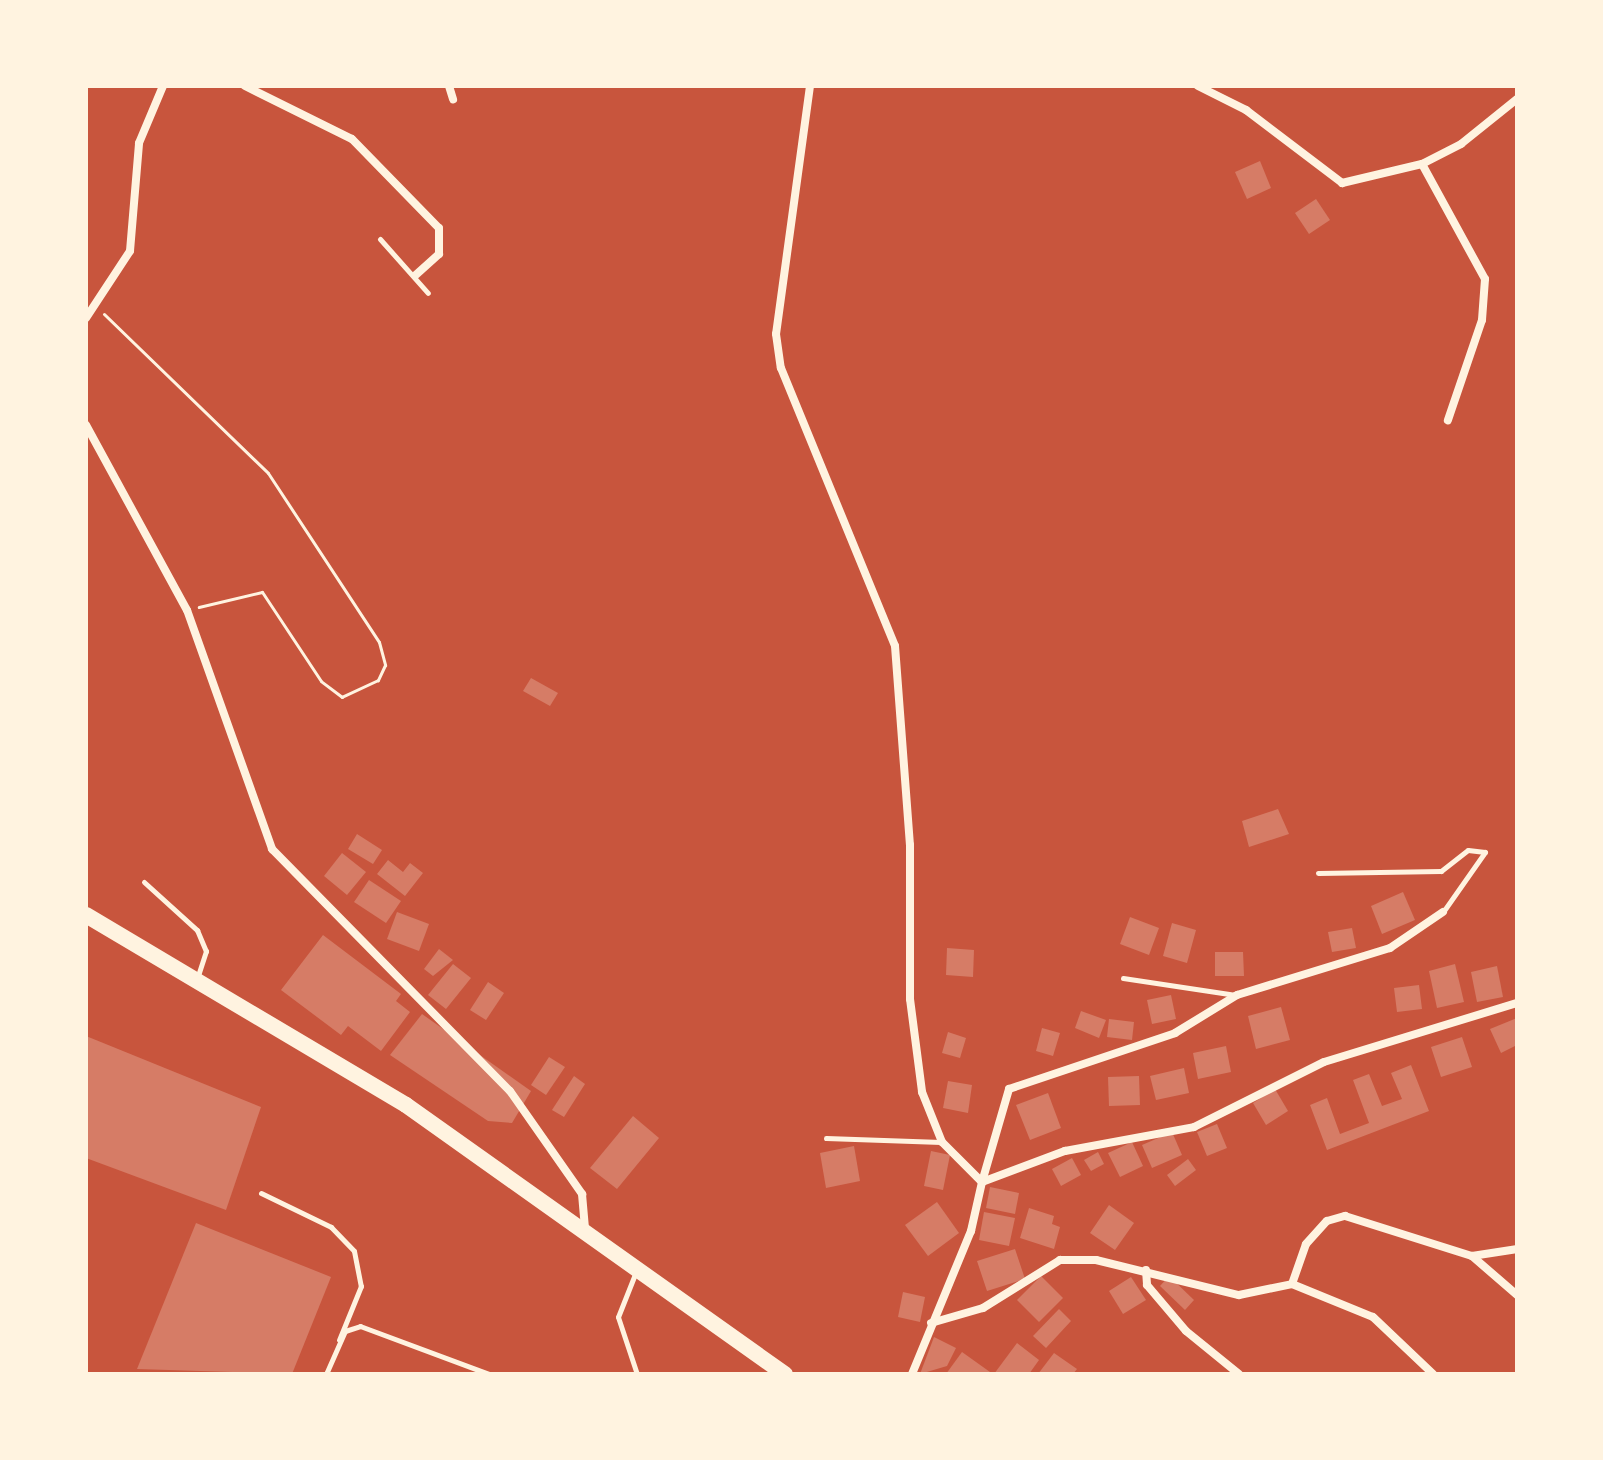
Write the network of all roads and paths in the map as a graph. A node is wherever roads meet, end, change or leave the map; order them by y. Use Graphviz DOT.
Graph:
graph roads {
  1 [pos="163,86"];
  2 [pos="245,86"];
  3 [pos="449,86"];
  4 [pos="810,86"];
  5 [pos="1198,86"];
  6 [pos="453,99"];
  7 [pos="1517,99"];
  8 [pos="1422,164"];
  9 [pos="380,239"];
  10 [pos="416,275"];
  11 [pos="428,293"];
  12 [pos="97,307"];
  13 [pos="86,318"];
  14 [pos="1448,420"];
  15 [pos="86,425"];
  16 [pos="187,610"];
  17 [pos="1318,873"];
  18 [pos="144,882"];
  19 [pos="1443,912"];
  20 [pos="86,915"];
  21 [pos="1123,978"];
  22 [pos="196,980"];
  23 [pos="1237,995"];
  24 [pos="1517,1003"];
  25 [pos="826,1138"];
  26 [pos="942,1142"];
  27 [pos="982,1182"];
  28 [pos="261,1193"];
  29 [pos="585,1232"];
  30 [pos="1517,1249"];
  31 [pos="1472,1256"];
  32 [pos="638,1269"];
  33 [pos="1146,1270"];
  34 [pos="1292,1284"];
  35 [pos="1517,1295"];
  36 [pos="931,1323"];
  37 [pos="339,1340"];
  38 [pos="326,1374"];
  39 [pos="489,1374"];
  40 [pos="637,1374"];
  41 [pos="785,1374"];
  42 [pos="912,1374"];
  43 [pos="1239,1374"];
  44 [pos="1433,1374"];
  1 -- 12 [label="street"];
  2 -- 10 [label="street"];
  3 -- 6 [label="street"];
  4 -- 26 [label="street"];
  5 -- 8 [label="street"];
  7 -- 8 [label="street"];
  8 -- 14 [label="street"];
  9 -- 10 [label="lane"];
  10 -- 11 [label="lane"];
  12 -- 13 [label="street"];
  12 -- 16 [label="path"];
  15 -- 16 [label="street"];
  16 -- 29 [label="street"];
  17 -- 19 [label="lane"];
  18 -- 22 [label="lane"];
  19 -- 23 [label="street"];
  20 -- 22 [label="main road"];
  21 -- 23 [label="lane"];
  22 -- 29 [label="main road"];
  23 -- 27 [label="street"];
  24 -- 27 [label="street"];
  25 -- 26 [label="lane"];
  26 -- 27 [label="street"];
  27 -- 36 [label="street"];
  28 -- 37 [label="lane"];
  29 -- 32 [label="main road"];
  30 -- 31 [label="street"];
  31 -- 34 [label="street"];
  31 -- 35 [label="street"];
  32 -- 40 [label="lane"];
  32 -- 41 [label="main road"];
  33 -- 34 [label="street"];
  33 -- 36 [label="street"];
  33 -- 43 [label="street"];
  34 -- 44 [label="street"];
  36 -- 42 [label="street"];
  37 -- 38 [label="lane"];
  37 -- 39 [label="lane"];
}
